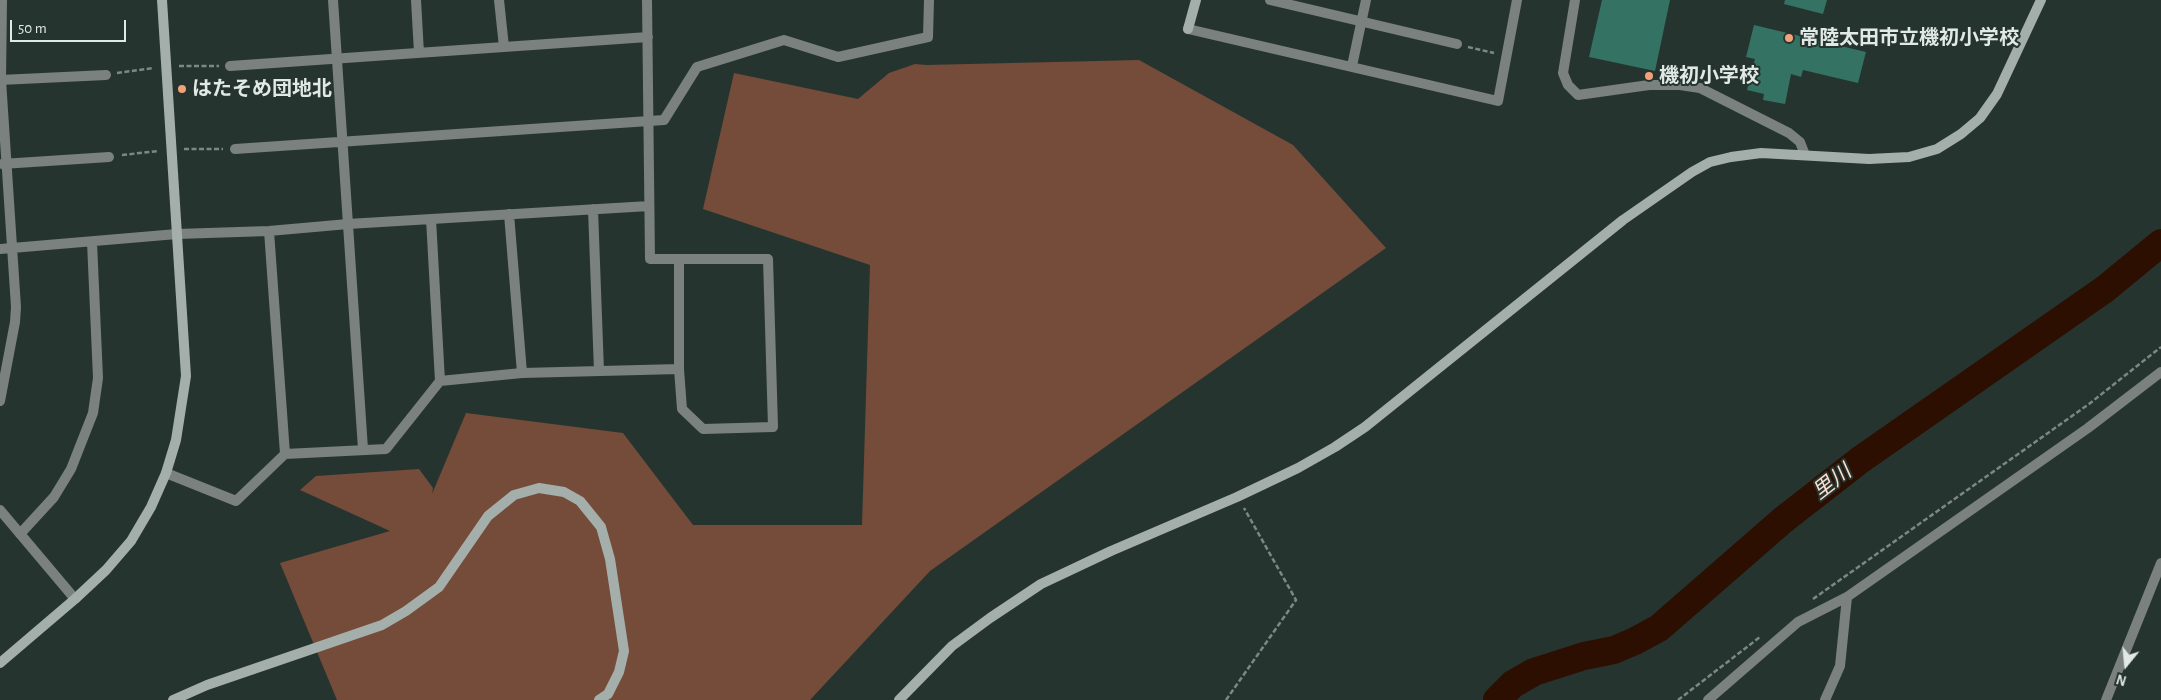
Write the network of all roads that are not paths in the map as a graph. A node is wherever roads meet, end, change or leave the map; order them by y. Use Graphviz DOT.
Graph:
graph roads {
  1 [pos="2,0"];
  2 [pos="162,0"];
  3 [pos="333,0"];
  4 [pos="416,0"];
  5 [pos="499,0"];
  6 [pos="647,0"];
  7 [pos="929,0"];
  8 [pos="1196,0"];
  9 [pos="1270,0"];
  10 [pos="1366,0"];
  11 [pos="1517,0"];
  12 [pos="1575,0"];
  13 [pos="2041,0"];
  14 [pos="1361,21"];
  15 [pos="648,38"];
  16 [pos="1457,44"];
  17 [pos="504,47"];
  18 [pos="418,53"];
  19 [pos="338,58"];
  20 [pos="230,66"];
  21 [pos="1352,66"];
  22 [pos="106,75"];
  23 [pos="1,80"];
  24 [pos="648,119"];
  25 [pos="342,141"];
  26 [pos="235,149"];
  27 [pos="1805,155"];
  28 [pos="108,157"];
  29 [pos="3,164"];
  30 [pos="649,206"];
  31 [pos="593,209"];
  32 [pos="509,214"];
  33 [pos="431,219"];
  34 [pos="348,224"];
  35 [pos="269,231"];
  36 [pos="177,234"];
  37 [pos="92,242"];
  38 [pos="12,248"];
  39 [pos="0,249"];
  40 [pos="679,260"];
  41 [pos="679,369"];
  42 [pos="600,371"];
  43 [pos="2161,372"];
  44 [pos="522,373"];
  45 [pos="440,381"];
  46 [pos="0,401"];
  47 [pos="363,449"];
  48 [pos="285,454"];
  49 [pos="166,473"];
  50 [pos="0,510"];
  51 [pos="20,534"];
  52 [pos="2161,562"];
  53 [pos="1847,597"];
  54 [pos="75,599"];
  55 [pos="0,663"];
  56 [pos="173,700"];
  57 [pos="600,700"];
  58 [pos="899,700"];
  59 [pos="1708,700"];
  60 [pos="1825,700"];
  61 [pos="2106,700"];
  1 -- 23 [label="street"];
  2 -- 36 [label="street"];
  3 -- 19 [label="street"];
  4 -- 18 [label="street"];
  5 -- 17 [label="street"];
  6 -- 15 [label="street"];
  7 -- 24 [label="street"];
  8 -- 21 [label="street"];
  9 -- 14 [label="street"];
  10 -- 14 [label="street"];
  11 -- 21 [label="street"];
  12 -- 27 [label="street"];
  13 -- 27 [label="street"];
  14 -- 16 [label="street"];
  14 -- 21 [label="street"];
  15 -- 17 [label="street"];
  15 -- 24 [label="street"];
  17 -- 18 [label="street"];
  18 -- 19 [label="street"];
  19 -- 20 [label="street"];
  19 -- 25 [label="street"];
  22 -- 23 [label="street"];
  23 -- 29 [label="street"];
  24 -- 25 [label="street"];
  24 -- 30 [label="street"];
  25 -- 26 [label="street"];
  25 -- 34 [label="street"];
  27 -- 58 [label="street"];
  28 -- 29 [label="street"];
  29 -- 38 [label="street"];
  30 -- 31 [label="street"];
  30 -- 40 [label="street"];
  31 -- 32 [label="street"];
  31 -- 42 [label="street"];
  32 -- 33 [label="street"];
  32 -- 44 [label="street"];
  33 -- 34 [label="street"];
  33 -- 45 [label="street"];
  34 -- 35 [label="street"];
  34 -- 47 [label="street"];
  35 -- 36 [label="street"];
  35 -- 48 [label="street"];
  36 -- 37 [label="street"];
  36 -- 49 [label="street"];
  37 -- 38 [label="street"];
  37 -- 51 [label="street"];
  38 -- 39 [label="street"];
  38 -- 46 [label="street"];
  40 -- 41 [label="street"];
  40 -- 41 [label="street"];
  41 -- 42 [label="street"];
  42 -- 44 [label="street"];
  43 -- 53 [label="street"];
  44 -- 45 [label="street"];
  45 -- 47 [label="street"];
  47 -- 48 [label="street"];
  48 -- 49 [label="street"];
  49 -- 54 [label="street"];
  50 -- 51 [label="street"];
  51 -- 54 [label="street"];
  52 -- 61 [label="street"];
  53 -- 59 [label="street"];
  53 -- 60 [label="street"];
  54 -- 55 [label="street"];
  56 -- 57 [label="street"];
}
